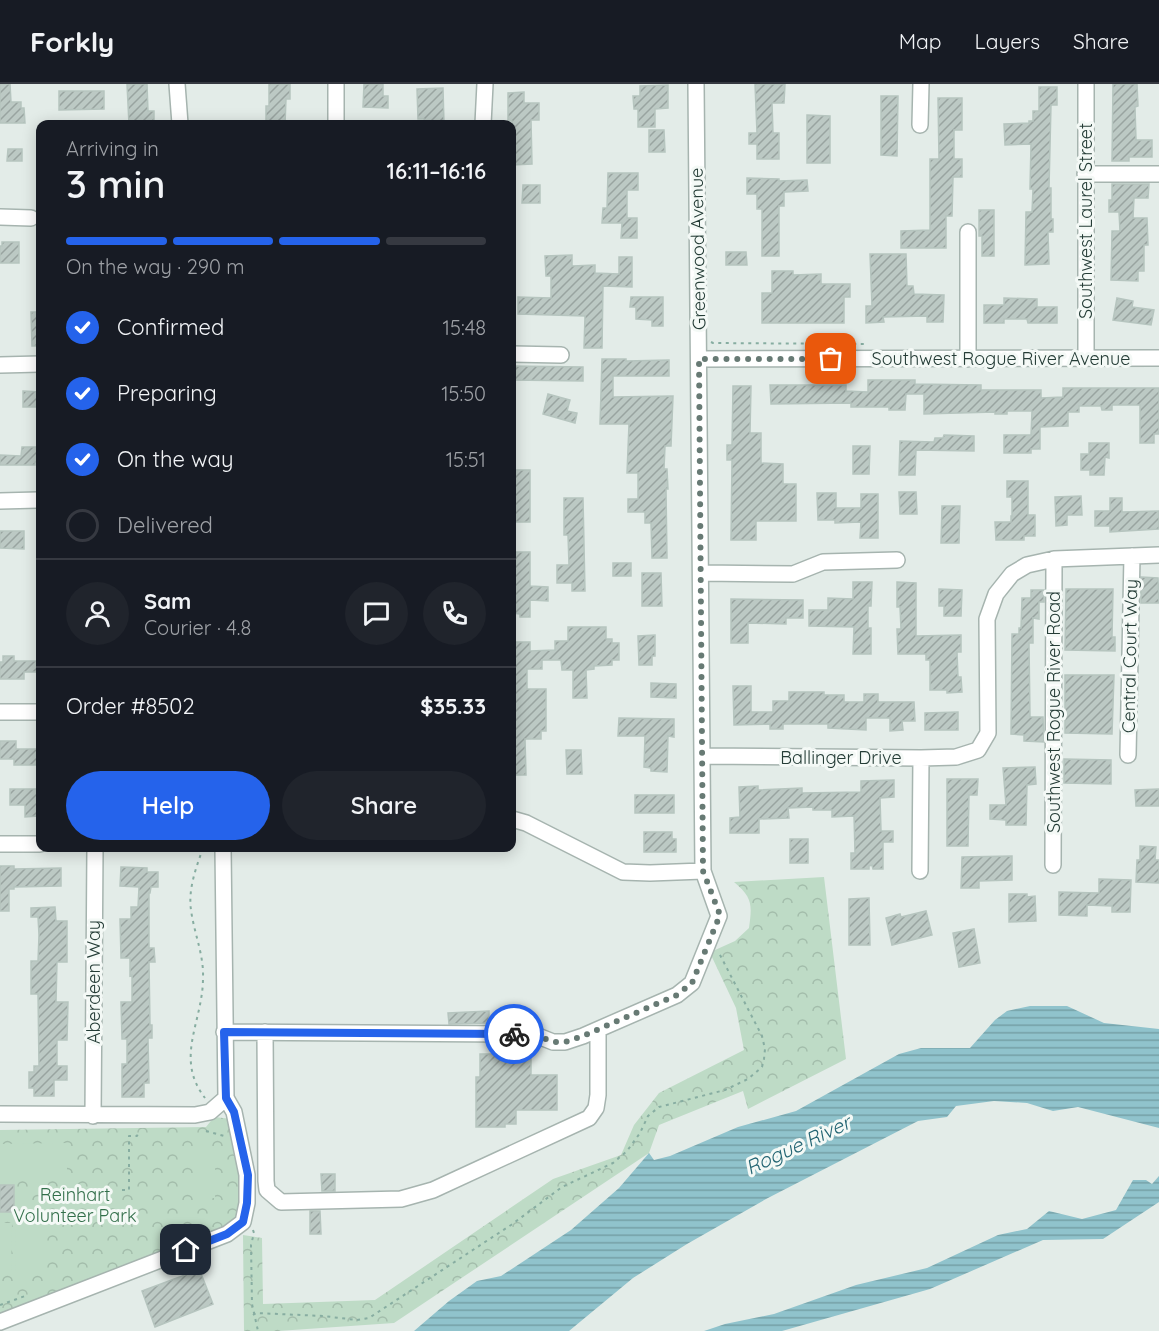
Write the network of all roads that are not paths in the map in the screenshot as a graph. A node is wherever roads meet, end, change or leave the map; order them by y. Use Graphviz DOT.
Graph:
graph roads {
  1 [pos="177,84"];
  2 [pos="336,84"];
  3 [pos="485,84"];
  4 [pos="696,84"];
  5 [pos="921,84"];
  6 [pos="1086,84"];
  7 [pos="180,120"];
  8 [pos="336,120"];
  9 [pos="483,120"];
  10 [pos="920,125"];
  11 [pos="1085,174"];
  12 [pos="1159,174"];
  13 [pos="0,217"];
  14 [pos="31,218"];
  15 [pos="968,232"];
  16 [pos="516,354"];
  17 [pos="561,355"];
  18 [pos="1086,358"];
  19 [pos="1159,358"];
  20 [pos="699,359"];
  21 [pos="968,359"];
  22 [pos="36,364"];
  23 [pos="0,365"];
  24 [pos="36,500"];
  25 [pos="0,501"];
  26 [pos="1159,555"];
  27 [pos="1132,556"];
  28 [pos="1054,559"];
  29 [pos="897,560"];
  30 [pos="701,573"];
  31 [pos="0,712"];
  32 [pos="36,712"];
  33 [pos="1128,755"];
  34 [pos="703,756"];
  35 [pos="921,758"];
  36 [pos="516,820"];
  37 [pos="0,844"];
  38 [pos="36,844"];
  39 [pos="95,852"];
  40 [pos="223,852"];
  41 [pos="1053,866"];
  42 [pos="703,871"];
  43 [pos="920,871"];
  44 [pos="598,1030"];
  45 [pos="224,1032"];
  46 [pos="265,1032"];
  47 [pos="226,1098"];
  48 [pos="0,1114"];
  49 [pos="93,1116"];
  50 [pos="0,1322"];
  1 -- 7 [label="street"];
  2 -- 8 [label="street"];
  3 -- 9 [label="street"];
  4 -- 20 [label="street, Greenwood Avenue"];
  5 -- 10 [label="street"];
  6 -- 11 [label="street, Southwest Laurel Street"];
  11 -- 12 [label="street"];
  11 -- 18 [label="street, Southwest Laurel Street"];
  13 -- 14 [label="street"];
  15 -- 21 [label="street"];
  16 -- 17 [label="street"];
  18 -- 19 [label="street, Southwest Rogue River Avenue"];
  18 -- 21 [label="street, Southwest Rogue River Avenue"];
  20 -- 21 [label="street, Southwest Rogue River Avenue"];
  20 -- 30 [label="street, Greenwood Avenue"];
  22 -- 23 [label="street"];
  24 -- 25 [label="street"];
  26 -- 27 [label="street"];
  27 -- 28 [label="street"];
  27 -- 33 [label="street, Central Court Way"];
  28 -- 35 [label="street, Ballinger Drive"];
  28 -- 41 [label="street, Southwest Rogue River Road"];
  29 -- 30 [label="street"];
  30 -- 34 [label="street, Greenwood Avenue"];
  31 -- 32 [label="street"];
  34 -- 35 [label="street, Ballinger Drive"];
  34 -- 42 [label="street, Greenwood Avenue"];
  35 -- 43 [label="street"];
  36 -- 42 [label="street"];
  37 -- 38 [label="street"];
  39 -- 49 [label="street, Aberdeen Way"];
  40 -- 45 [label="street"];
  42 -- 44 [label="street, Greenwood Avenue"];
  44 -- 46 [label="street"];
  44 -- 46 [label="street"];
  45 -- 46 [label="street"];
  45 -- 47 [label="street"];
  47 -- 49 [label="street"];
  47 -- 50 [label="street"];
  48 -- 49 [label="street"];
}
